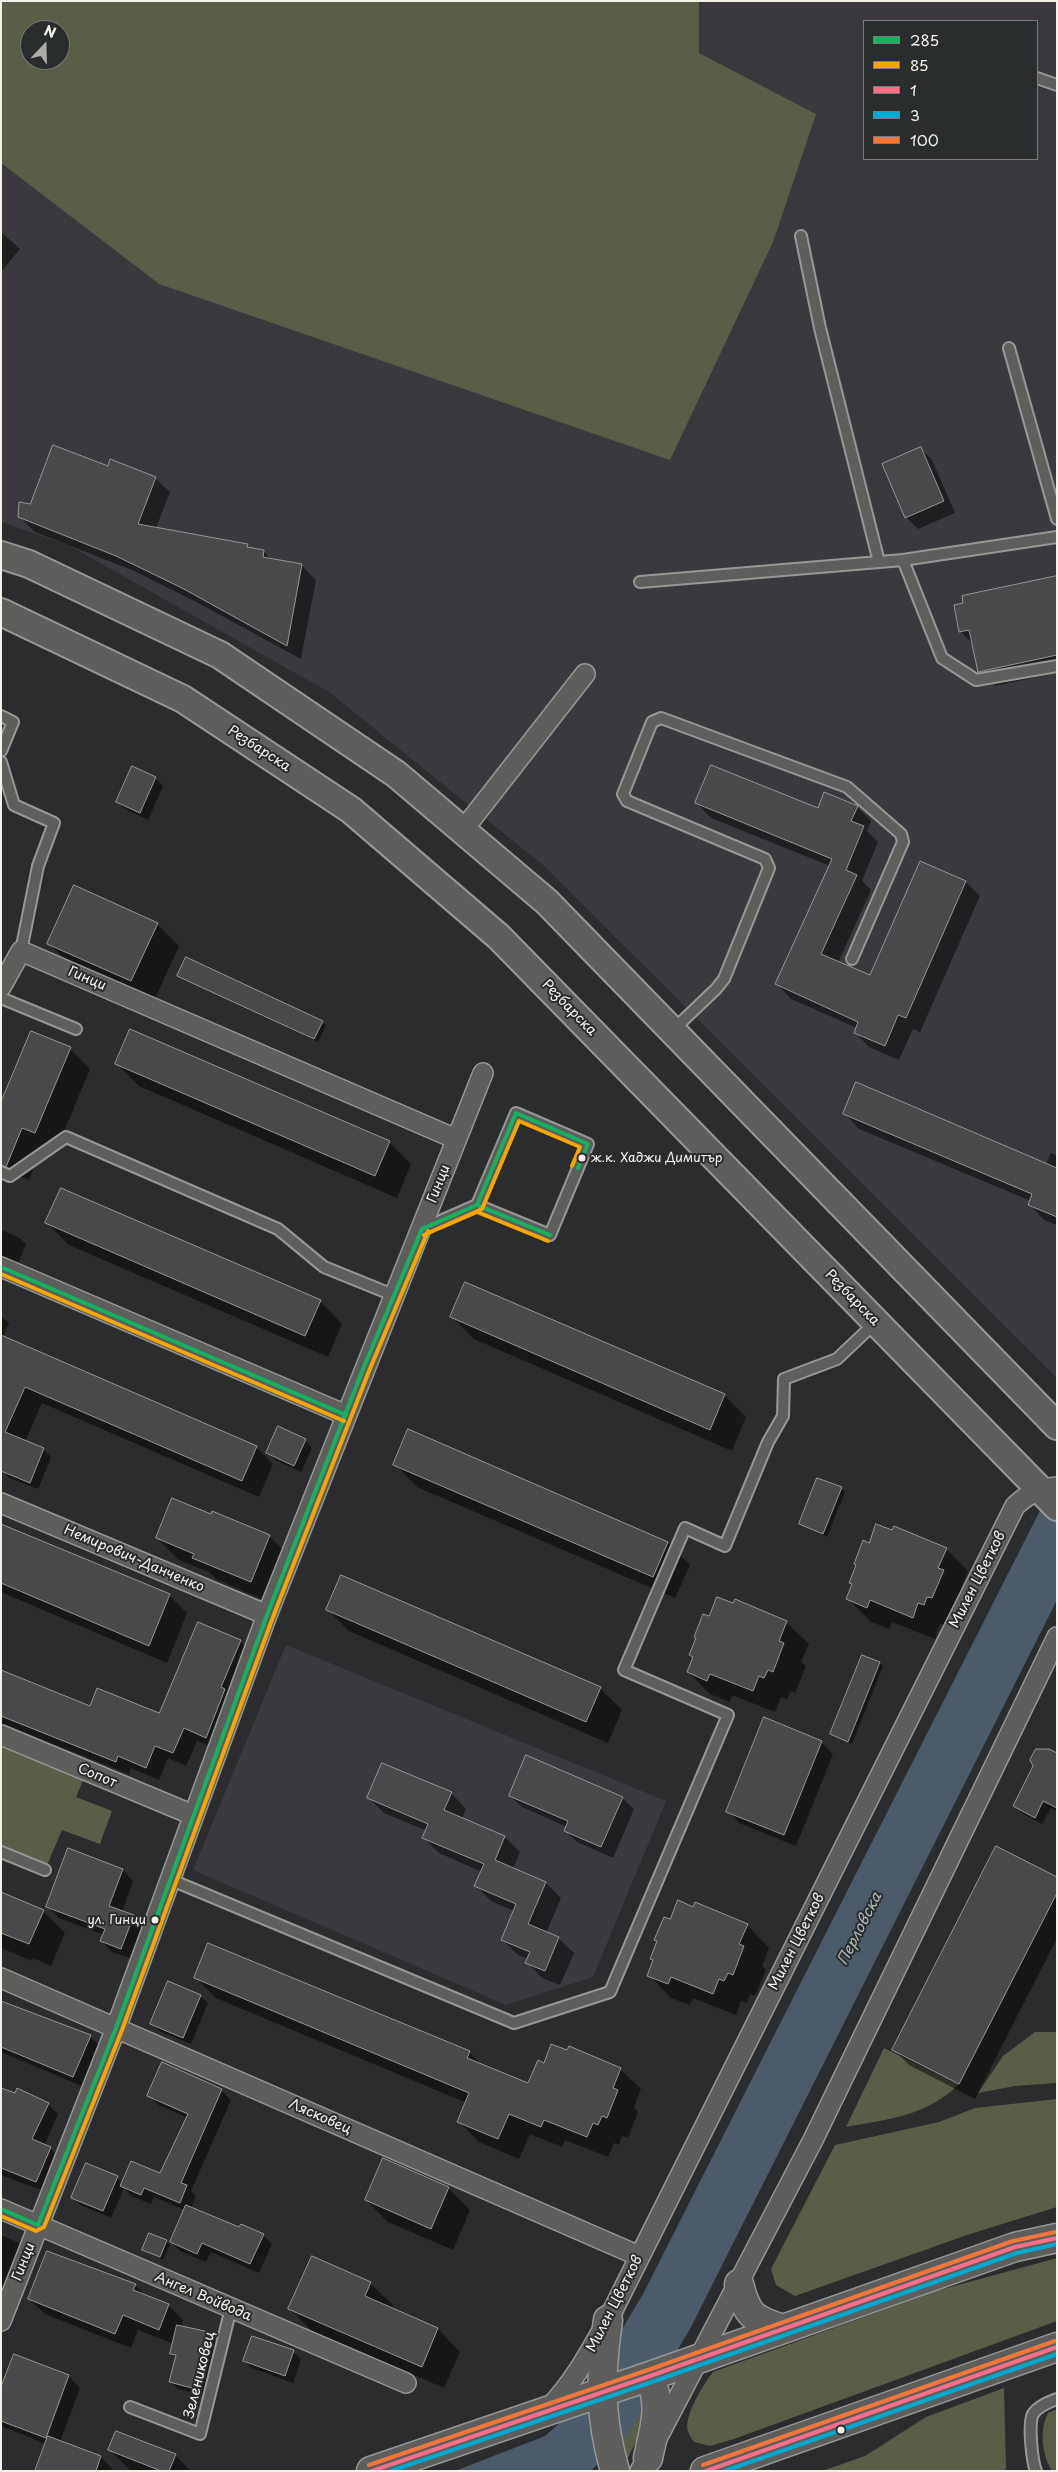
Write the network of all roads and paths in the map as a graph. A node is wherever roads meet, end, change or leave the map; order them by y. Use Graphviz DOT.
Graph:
graph roads {
  1 [pos="1038,78"];
  2 [pos="1057,85"];
  3 [pos="802,236"];
  4 [pos="1009,348"];
  5 [pos="1057,519"];
  6 [pos="1057,537"];
  7 [pos="1,555"];
  8 [pos="903,560"];
  9 [pos="879,562"];
  10 [pos="640,582"];
  11 [pos="1,612"];
  12 [pos="1057,666"];
  13 [pos="585,674"];
  14 [pos="1,716"];
  15 [pos="1,751"];
  16 [pos="1,762"];
  17 [pos="463,830"];
  18 [pos="21,951"];
  19 [pos="852,959"];
  20 [pos="1,987"];
  21 [pos="1,998"];
  22 [pos="76,1029"];
  23 [pos="673,1030"];
  24 [pos="483,1073"];
  25 [pos="456,1139"];
  26 [pos="1,1172"];
  27 [pos="478,1205"];
  28 [pos="422,1229"];
  29 [pos="1,1267"];
  30 [pos="393,1295"];
  31 [pos="876,1322"];
  32 [pos="346,1415"];
  33 [pos="1056,1423"];
  34 [pos="1047,1488"];
  35 [pos="1,1503"];
  36 [pos="1057,1507"];
  37 [pos="266,1615"];
  38 [pos="1057,1637"];
  39 [pos="1,1736"];
  40 [pos="193,1815"];
  41 [pos="1,1852"];
  42 [pos="45,1870"];
  43 [pos="168,1879"];
  44 [pos="1,1978"];
  45 [pos="116,2028"];
  46 [pos="1,2209"];
  47 [pos="38,2226"];
  48 [pos="1057,2238"];
  49 [pos="639,2256"];
  50 [pos="739,2284"];
  51 [pos="230,2308"];
  52 [pos="608,2320"];
  53 [pos="1,2321"];
  54 [pos="782,2329"];
  55 [pos="1057,2347"];
  56 [pos="701,2357"];
  57 [pos="650,2376"];
  58 [pos="406,2383"];
  59 [pos="601,2393"];
  60 [pos="1057,2398"];
  61 [pos="130,2407"];
  62 [pos="545,2412"];
  63 [pos="644,2464"];
  64 [pos="371,2471"];
  65 [pos="615,2471"];
  66 [pos="705,2471"];
  67 [pos="1036,2471"];
  1 -- 2 [label="lane"];
  3 -- 9 [label="lane"];
  4 -- 5 [label="lane"];
  6 -- 8 [label="lane"];
  7 -- 17 [label="street"];
  8 -- 9 [label="lane"];
  8 -- 12 [label="lane"];
  9 -- 10 [label="lane"];
  11 -- 31 [label="street, Резбарска"];
  13 -- 17 [label="street"];
  14 -- 15 [label="lane"];
  16 -- 18 [label="lane"];
  17 -- 23 [label="street"];
  18 -- 20 [label="street"];
  18 -- 25 [label="street, Гинци"];
  19 -- 23 [label="lane"];
  21 -- 22 [label="lane"];
  23 -- 33 [label="street"];
  24 -- 25 [label="street, Гинци"];
  25 -- 28 [label="street, Гинци"];
  26 -- 30 [label="lane"];
  27 -- 27 [label="lane"];
  27 -- 28 [label="lane"];
  28 -- 30 [label="street, Гинци"];
  29 -- 32 [label="street"];
  30 -- 32 [label="street, Гинци"];
  31 -- 34 [label="street, Резбарска"];
  31 -- 43 [label="lane"];
  32 -- 37 [label="street, Гинци"];
  34 -- 36 [label="street, Резбарска"];
  34 -- 49 [label="street, Милен Цветков"];
  35 -- 37 [label="street, Немирович-Данченко"];
  37 -- 40 [label="street, Гинци"];
  38 -- 50 [label="street"];
  39 -- 40 [label="street, Сопот"];
  40 -- 43 [label="street, Гинци"];
  41 -- 42 [label="lane"];
  43 -- 45 [label="street, Гинци"];
  44 -- 45 [label="street, Лясковец"];
  45 -- 47 [label="street, Гинци"];
  45 -- 49 [label="street, Лясковец"];
  46 -- 47 [label="street, Ангел Войвода"];
  47 -- 51 [label="street, Ангел Войвода"];
  47 -- 53 [label="street, Гинци"];
  48 -- 54 [label="main road"];
  49 -- 52 [label="street, Милен Цветков"];
  50 -- 54 [label="main road"];
  50 -- 56 [label="street"];
  51 -- 58 [label="street, Ангел Войвода"];
  51 -- 61 [label="lane, Зелениковец"];
  52 -- 59 [label="main road"];
  52 -- 62 [label="street, Милен Цветков"];
  54 -- 56 [label="main road"];
  55 -- 66 [label="main road"];
  56 -- 57 [label="main road"];
  56 -- 63 [label="street"];
  57 -- 59 [label="main road"];
  57 -- 63 [label="main road"];
  59 -- 62 [label="main road"];
  59 -- 65 [label="main road"];
  60 -- 67 [label="lane"];
  62 -- 64 [label="main road"];
}
